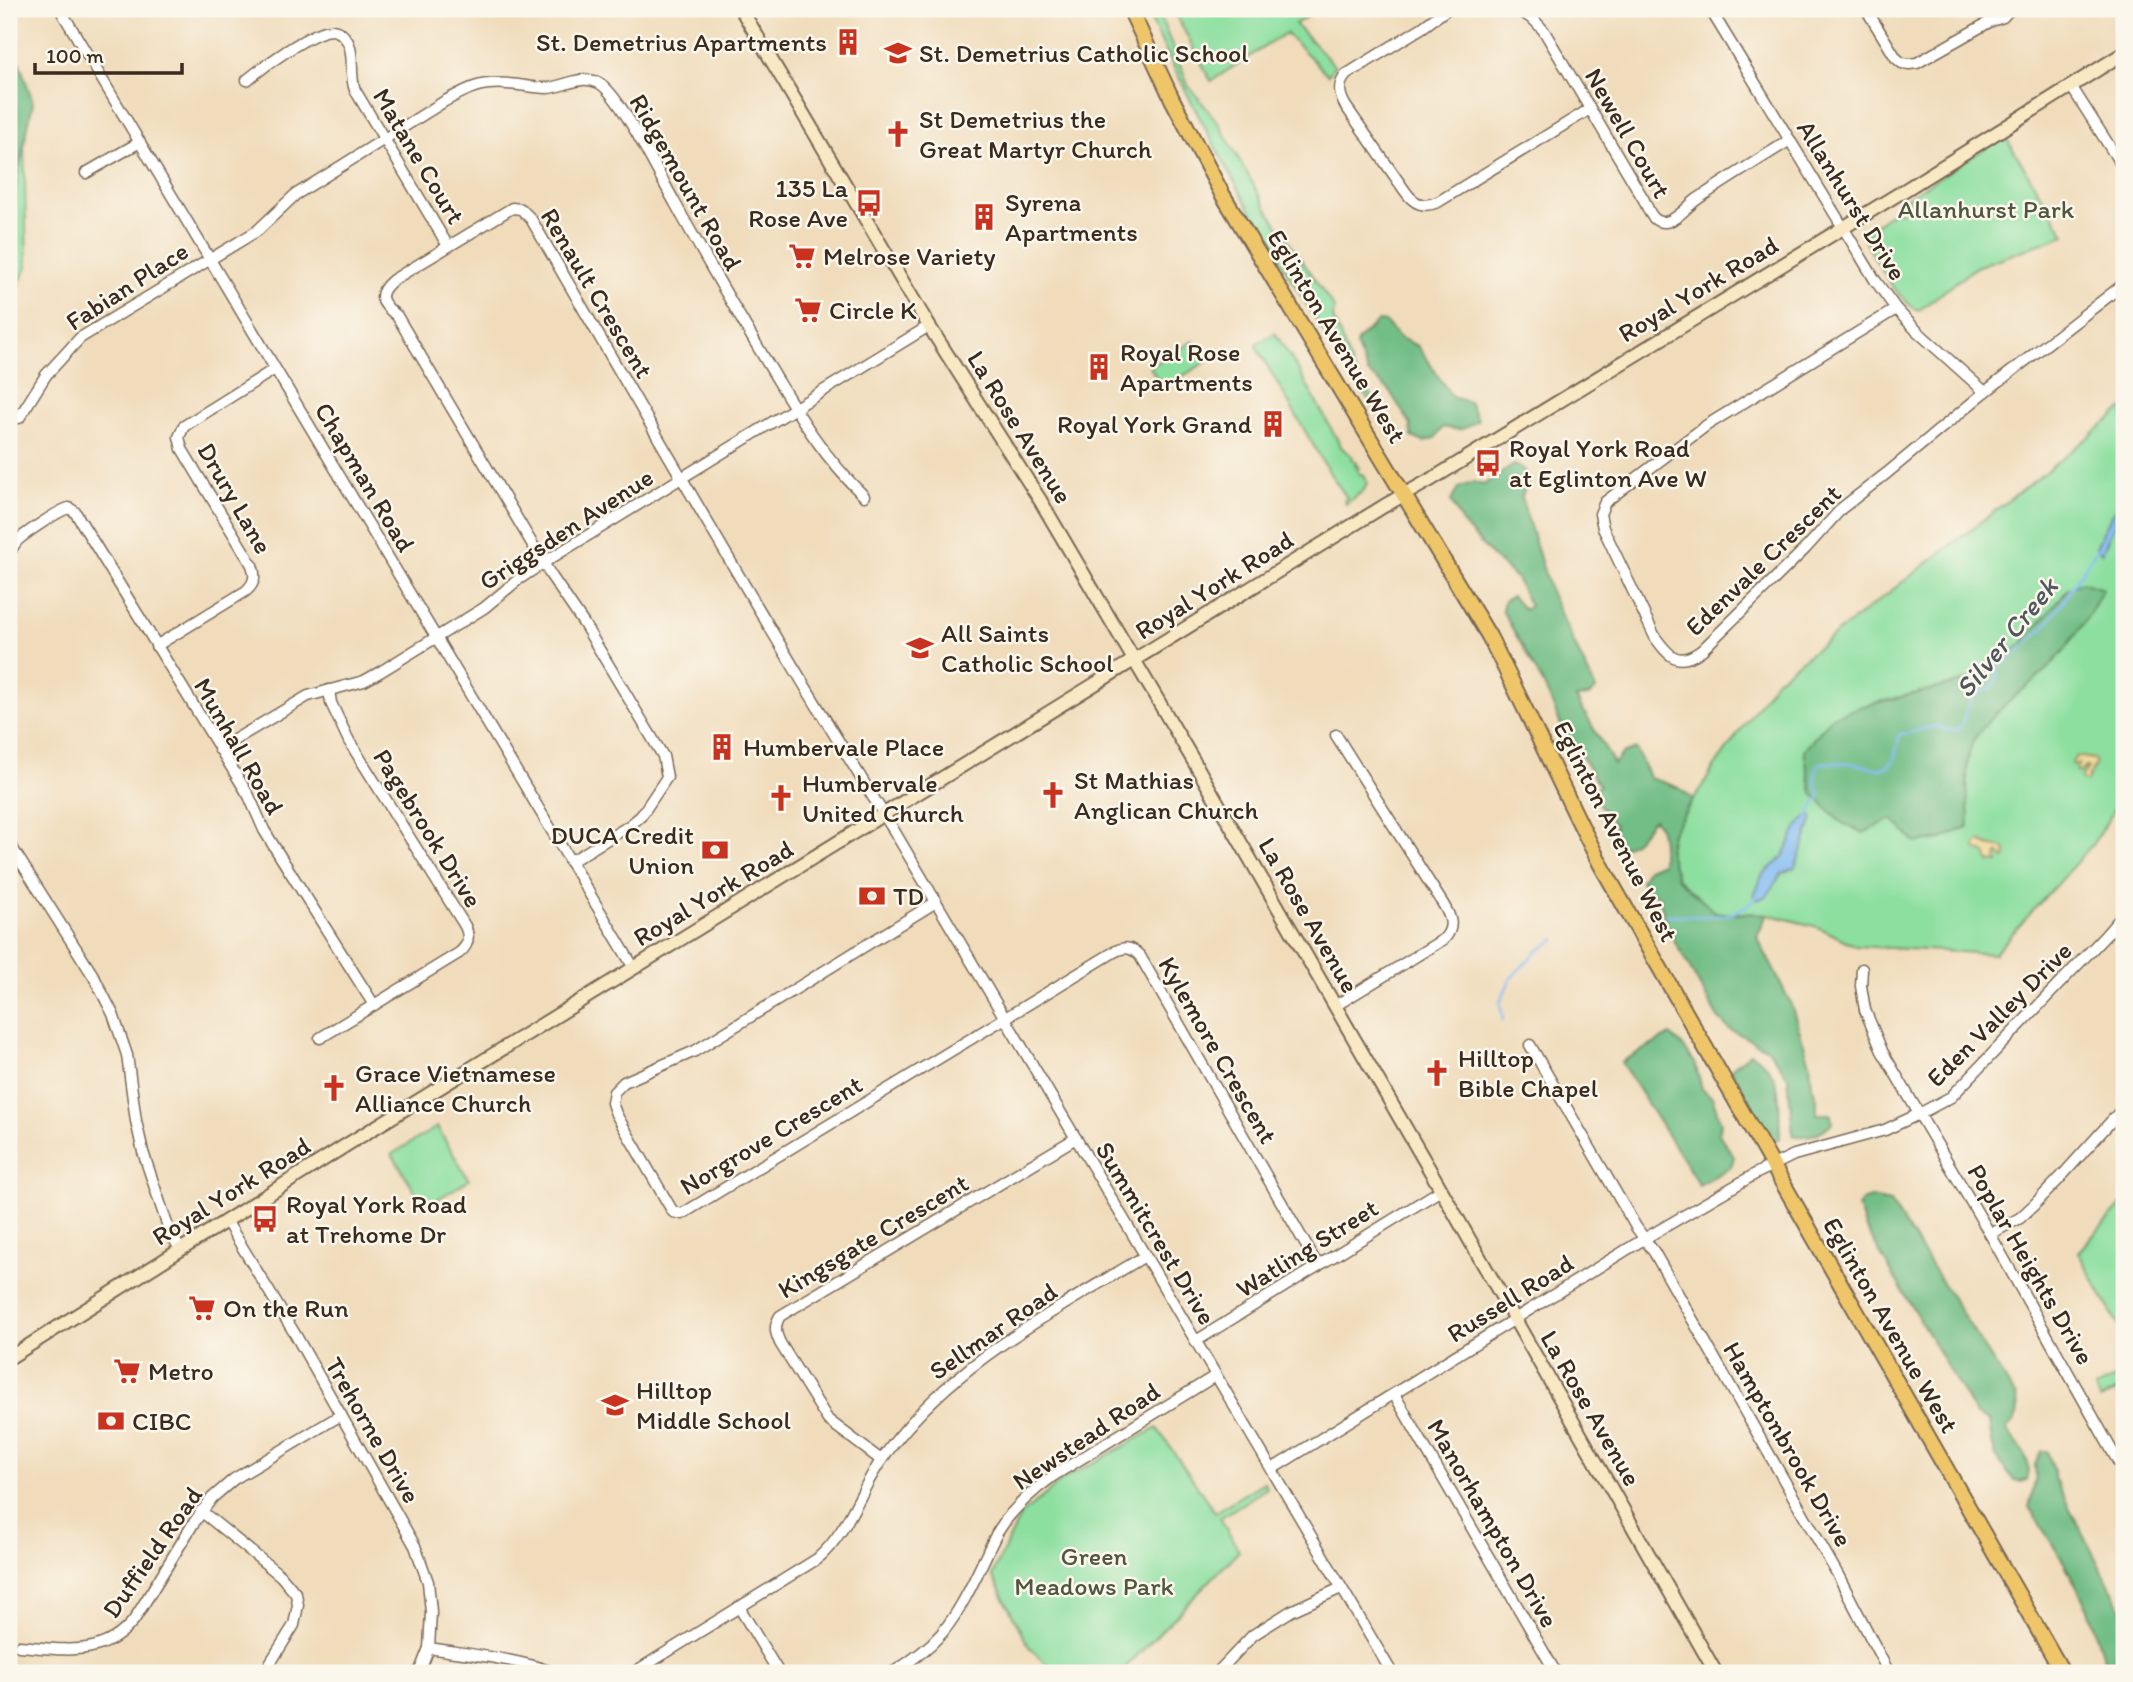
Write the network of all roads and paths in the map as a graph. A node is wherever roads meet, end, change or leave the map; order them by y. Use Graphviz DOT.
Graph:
graph roads {
  1 [pos="60,9"];
  2 [pos="741,9"];
  3 [pos="1130,9"];
  4 [pos="1447,9"];
  5 [pos="1518,9"];
  6 [pos="1710,9"];
  7 [pos="1866,9"];
  8 [pos="2010,9"];
  9 [pos="2124,53"];
  10 [pos="247,80"];
  11 [pos="2071,86"];
  12 [pos="1590,109"];
  13 [pos="385,140"];
  14 [pos="1790,140"];
  15 [pos="140,142"];
  16 [pos="2124,169"];
  17 [pos="86,173"];
  18 [pos="1843,227"];
  19 [pos="447,246"];
  20 [pos="210,258"];
  21 [pos="2124,284"];
  22 [pos="1896,309"];
  23 [pos="929,326"];
  24 [pos="275,369"];
  25 [pos="1985,392"];
  26 [pos="795,409"];
  27 [pos="19,418"];
  28 [pos="683,478"];
  29 [pos="1404,494"];
  30 [pos="864,496"];
  31 [pos="9,554"];
  32 [pos="544,563"];
  33 [pos="436,638"];
  34 [pos="156,646"];
  35 [pos="1134,661"];
  36 [pos="329,690"];
  37 [pos="1336,735"];
  38 [pos="219,749"];
  39 [pos="884,814"];
  40 [pos="9,843"];
  41 [pos="570,862"];
  42 [pos="936,902"];
  43 [pos="2124,914"];
  44 [pos="634,968"];
  45 [pos="1862,969"];
  46 [pos="374,1005"];
  47 [pos="1335,1006"];
  48 [pos="1004,1018"];
  49 [pos="320,1038"];
  50 [pos="1531,1045"];
  51 [pos="2124,1107"];
  52 [pos="1919,1114"];
  53 [pos="1076,1138"];
  54 [pos="1772,1165"];
  55 [pos="1441,1190"];
  56 [pos="226,1222"];
  57 [pos="1990,1234"];
  58 [pos="1644,1239"];
  59 [pos="181,1250"];
  60 [pos="1145,1256"];
  61 [pos="1318,1266"];
  62 [pos="1515,1319"];
  63 [pos="1196,1341"];
  64 [pos="10,1353"];
  65 [pos="1215,1376"];
  66 [pos="1394,1394"];
  67 [pos="341,1416"];
  68 [pos="881,1461"];
  69 [pos="1272,1469"];
  70 [pos="2124,1472"];
  71 [pos="201,1511"];
  72 [pos="1341,1588"];
  73 [pos="739,1608"];
  74 [pos="19,1646"];
  75 [pos="429,1648"];
  76 [pos="264,1673"];
  77 [pos="419,1673"];
  78 [pos="555,1673"];
  79 [pos="634,1673"];
  80 [pos="779,1673"];
  81 [pos="892,1673"];
  82 [pos="1217,1673"];
  83 [pos="1392,1673"];
  84 [pos="1556,1673"];
  85 [pos="1716,1673"];
  86 [pos="1889,1673"];
  87 [pos="2063,1673"];
  1 -- 15 [label="street, Chapman Road"];
  2 -- 23 [label="main road, La Rose Avenue"];
  3 -- 29 [label="main road, Eglinton Avenue West"];
  4 -- 12 [label="street"];
  5 -- 12 [label="street, Newell Court"];
  6 -- 14 [label="street, Allanhurst Drive"];
  7 -- 8 [label="street"];
  9 -- 11 [label="main road, Royal York Road"];
  10 -- 13 [label="street, Matane Court"];
  11 -- 16 [label="street"];
  11 -- 18 [label="main road, Royal York Road"];
  12 -- 14 [label="street, Newell Court"];
  13 -- 19 [label="street, Matane Court"];
  13 -- 20 [label="street, Ridgemount Road"];
  13 -- 26 [label="street, Ridgemount Road"];
  14 -- 18 [label="street, Allanhurst Drive"];
  15 -- 17 [label="street"];
  15 -- 20 [label="street, Chapman Road"];
  18 -- 22 [label="street, Allanhurst Drive"];
  18 -- 29 [label="main road, Royal York Road"];
  19 -- 28 [label="street, Renault Crescent"];
  19 -- 32 [label="street, Renault Crescent"];
  20 -- 24 [label="street, Chapman Road"];
  20 -- 27 [label="street, Fabian Place"];
  21 -- 25 [label="street, Edenvale Crescent"];
  22 -- 25 [label="street, Allanhurst Drive"];
  22 -- 25 [label="street, Edenvale Crescent"];
  23 -- 26 [label="street, Griggsden Avenue"];
  23 -- 35 [label="main road, La Rose Avenue"];
  24 -- 33 [label="street, Chapman Road"];
  24 -- 34 [label="street, Drury Lane"];
  26 -- 28 [label="street, Griggsden Avenue"];
  26 -- 30 [label="street, Ridgemount Road"];
  28 -- 32 [label="street, Griggsden Avenue"];
  28 -- 39 [label="street, Renault Crescent"];
  29 -- 35 [label="main road, Royal York Road"];
  29 -- 54 [label="main road, Eglinton Avenue West"];
  31 -- 34 [label="street, Munhall Road"];
  32 -- 33 [label="street, Griggsden Avenue"];
  32 -- 41 [label="street, Renault Crescent"];
  33 -- 36 [label="street, Griggsden Avenue"];
  33 -- 41 [label="street, Chapman Road"];
  34 -- 38 [label="street, Munhall Road"];
  35 -- 39 [label="main road, Royal York Road"];
  35 -- 47 [label="main road, La Rose Avenue"];
  36 -- 38 [label="street, Griggsden Avenue"];
  36 -- 46 [label="street, Pagebrook Drive"];
  37 -- 47 [label="street"];
  38 -- 46 [label="street, Munhall Road"];
  39 -- 42 [label="street, Summitcrest Drive"];
  39 -- 44 [label="main road, Royal York Road"];
  40 -- 59 [label="street"];
  41 -- 44 [label="street, Chapman Road"];
  42 -- 48 [label="street, Summitcrest Drive"];
  42 -- 48 [label="street, Norgrove Crescent"];
  43 -- 52 [label="street, Eden Valley Drive"];
  44 -- 56 [label="main road, Royal York Road"];
  45 -- 52 [label="street, Poplar Heights Drive"];
  46 -- 49 [label="street, Pagebrook Drive"];
  47 -- 55 [label="main road, La Rose Avenue"];
  48 -- 53 [label="street, Summitcrest Drive"];
  48 -- 61 [label="street, Kylemore Crescent"];
  50 -- 58 [label="street, Hamptonbrook Drive"];
  51 -- 57 [label="street"];
  52 -- 54 [label="street, Eden Valley Drive"];
  52 -- 57 [label="street, Poplar Heights Drive"];
  53 -- 60 [label="street, Summitcrest Drive"];
  53 -- 68 [label="street, Kingsgate Crescent"];
  54 -- 58 [label="street, Russell Road"];
  54 -- 87 [label="main road, Eglinton Avenue West"];
  55 -- 61 [label="street, Watling Street"];
  55 -- 62 [label="main road, La Rose Avenue"];
  56 -- 59 [label="main road, Royal York Road"];
  56 -- 67 [label="street, Trehorne Drive"];
  57 -- 70 [label="street, Poplar Heights Drive"];
  58 -- 62 [label="street, Russell Road"];
  58 -- 86 [label="street, Hamptonbrook Drive"];
  59 -- 64 [label="main road, Royal York Road"];
  60 -- 63 [label="street, Summitcrest Drive"];
  60 -- 68 [label="street, Sellmar Road"];
  61 -- 63 [label="street, Watling Street"];
  62 -- 66 [label="street, Russell Road"];
  62 -- 85 [label="main road, La Rose Avenue"];
  63 -- 65 [label="street, Summitcrest Drive"];
  65 -- 69 [label="street, Summitcrest Drive"];
  65 -- 81 [label="street, Newstead Road"];
  66 -- 69 [label="street, Russell Road"];
  66 -- 84 [label="street, Manorhampton Drive"];
  67 -- 71 [label="street, Duffield Road"];
  67 -- 75 [label="street, Trehorne Drive"];
  68 -- 73 [label="street, Sellmar Road"];
  69 -- 72 [label="street, Summitcrest Drive"];
  71 -- 74 [label="street, Duffield Road"];
  71 -- 76 [label="street"];
  72 -- 82 [label="street"];
  72 -- 83 [label="street, Summitcrest Drive"];
  73 -- 79 [label="street, Sellmar Road"];
  73 -- 80 [label="street"];
  75 -- 77 [label="street, Trehorne Drive"];
  75 -- 78 [label="street"];
}
